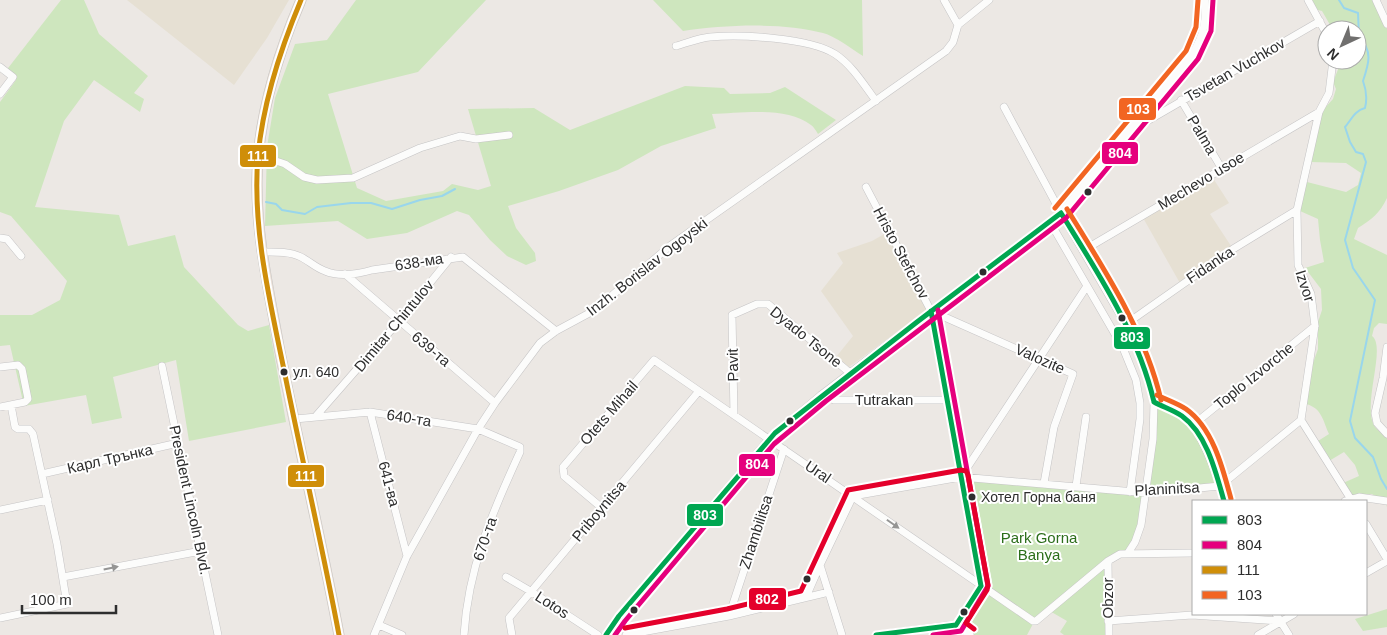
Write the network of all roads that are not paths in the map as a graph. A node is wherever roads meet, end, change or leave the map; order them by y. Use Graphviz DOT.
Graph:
graph roads {
  1 [pos="301,0"];
  2 [pos="944,0"];
  3 [pos="989,0"];
  4 [pos="1206,0"];
  5 [pos="1308,0"];
  6 [pos="1376,0"];
  7 [pos="1319,20"];
  8 [pos="1317,23"];
  9 [pos="1387,24"];
  10 [pos="958,25"];
  11 [pos="676,46"];
  12 [pos="0,67"];
  13 [pos="1332,70"];
  14 [pos="0,94"];
  15 [pos="1182,100"];
  16 [pos="876,101"];
  17 [pos="1004,107"];
  18 [pos="1319,112"];
  19 [pos="1125,134"];
  20 [pos="509,135"];
  21 [pos="259,162"];
  22 [pos="1222,168"];
  23 [pos="866,187"];
  24 [pos="1297,210"];
  25 [pos="1061,213"];
  26 [pos="1050,222"];
  27 [pos="0,238"];
  28 [pos="1084,250"];
  29 [pos="261,252"];
  30 [pos="20,256"];
  31 [pos="451,257"];
  32 [pos="345,274"];
  33 [pos="1087,286"];
  34 [pos="931,311"];
  35 [pos="732,315"];
  36 [pos="398,322"];
  37 [pos="1126,324"];
  38 [pos="1315,326"];
  39 [pos="556,331"];
  40 [pos="1387,347"];
  41 [pos="1040,359"];
  42 [pos="654,360"];
  43 [pos="162,366"];
  44 [pos="0,367"];
  45 [pos="850,373"];
  46 [pos="699,391"];
  47 [pos="822,395"];
  48 [pos="947,400"];
  49 [pos="1154,402"];
  50 [pos="495,403"];
  51 [pos="11,405"];
  52 [pos="0,407"];
  53 [pos="370,412"];
  54 [pos="316,416"];
  55 [pos="734,416"];
  56 [pos="1086,417"];
  57 [pos="294,419"];
  58 [pos="1301,420"];
  59 [pos="1193,425"];
  60 [pos="478,428"];
  61 [pos="1387,434"];
  62 [pos="769,439"];
  63 [pos="178,443"];
  64 [pos="520,447"];
  65 [pos="784,449"];
  66 [pos="42,474"];
  67 [pos="960,477"];
  68 [pos="1044,483"];
  69 [pos="1076,486"];
  70 [pos="1220,486"];
  71 [pos="1130,492"];
  72 [pos="1147,493"];
  73 [pos="853,496"];
  74 [pos="48,500"];
  75 [pos="1224,500"];
  76 [pos="1349,500"];
  77 [pos="1387,501"];
  78 [pos="602,508"];
  79 [pos="0,510"];
  80 [pos="1367,526"];
  81 [pos="201,551"];
  82 [pos="1128,553"];
  83 [pos="1192,553"];
  84 [pos="407,556"];
  85 [pos="1387,560"];
  86 [pos="1108,561"];
  87 [pos="820,565"];
  88 [pos="1367,572"];
  89 [pos="63,577"];
  90 [pos="506,577"];
  91 [pos="981,586"];
  92 [pos="532,592"];
  93 [pos="828,592"];
  94 [pos="806,597"];
  95 [pos="1192,614"];
  96 [pos="1203,615"];
  97 [pos="1276,615"];
  98 [pos="1292,615"];
  99 [pos="729,616"];
  100 [pos="0,618"];
  101 [pos="1108,621"];
  102 [pos="1280,622"];
  103 [pos="379,625"];
  104 [pos="956,625"];
  105 [pos="218,635"];
  106 [pos="339,635"];
  107 [pos="374,635"];
  108 [pos="402,635"];
  109 [pos="464,635"];
  110 [pos="512,635"];
  111 [pos="598,635"];
  112 [pos="606,635"];
  113 [pos="626,635"];
  114 [pos="842,635"];
  115 [pos="876,635"];
  116 [pos="970,635"];
  117 [pos="1109,635"];
  118 [pos="1258,635"];
  119 [pos="1289,635"];
  1 -- 21 [label="highway"];
  2 -- 10 [label="street"];
  3 -- 10 [label="street, Inzh. Borislav Ogoyski"];
  4 -- 19 [label="street"];
  5 -- 7 [label="street"];
  6 -- 9 [label="street"];
  8 -- 15 [label="street, Tsvetan Vuchkov"];
  10 -- 16 [label="street, Inzh. Borislav Ogoyski"];
  11 -- 16 [label="street"];
  12 -- 14 [label="street"];
  13 -- 18 [label="street, Izvor"];
  15 -- 19 [label="street, Tsvetan Vuchkov"];
  15 -- 22 [label="street, Palma"];
  16 -- 39 [label="street, Inzh. Borislav Ogoyski"];
  17 -- 25 [label="street"];
  18 -- 22 [label="street, Mechevo usoe"];
  18 -- 24 [label="street, Izvor"];
  19 -- 25 [label="street"];
  20 -- 21 [label="street"];
  21 -- 29 [label="highway"];
  22 -- 28 [label="street, Mechevo usoe"];
  23 -- 34 [label="street, Hristo Stefchov"];
  24 -- 37 [label="street, Fidanka"];
  24 -- 38 [label="street, Izvor"];
  25 -- 26 [label="street"];
  25 -- 28 [label="street"];
  26 -- 33 [label="street"];
  26 -- 34 [label="street"];
  27 -- 30 [label="street"];
  28 -- 37 [label="street"];
  29 -- 32 [label="street, 638-ма"];
  29 -- 57 [label="highway"];
  31 -- 32 [label="street, 638-ма"];
  31 -- 36 [label="street, Dimitar Chintulov"];
  31 -- 39 [label="street, 638-ма"];
  32 -- 36 [label="street, 639-та"];
  33 -- 41 [label="street"];
  33 -- 71 [label="street"];
  34 -- 41 [label="street, Valozite"];
  34 -- 45 [label="street"];
  34 -- 48 [label="street, Hristo Stefchov"];
  35 -- 45 [label="street, Dyado Tsone"];
  35 -- 55 [label="street, Pavit"];
  36 -- 50 [label="street, 639-та"];
  36 -- 54 [label="street, Dimitar Chintulov"];
  37 -- 49 [label="street"];
  38 -- 58 [label="street, Izvor"];
  38 -- 59 [label="street, Toplo Izvorche"];
  39 -- 50 [label="street, Inzh. Borislav Ogoyski"];
  40 -- 61 [label="street"];
  41 -- 67 [label="street"];
  41 -- 68 [label="street, Valozite"];
  42 -- 46 [label="street, Ural"];
  42 -- 78 [label="street, Otets Mihail"];
  43 -- 63 [label="street, President Lincoln Blvd."];
  44 -- 51 [label="street"];
  45 -- 47 [label="street"];
  46 -- 55 [label="street, Ural"];
  46 -- 78 [label="street, Priboynitsa"];
  47 -- 48 [label="street, Tutrakan"];
  47 -- 62 [label="street"];
  48 -- 67 [label="street, Hristo Stefchov"];
  49 -- 59 [label="street"];
  49 -- 72 [label="street"];
  50 -- 60 [label="street, Inzh. Borislav Ogoyski"];
  51 -- 52 [label="street"];
  51 -- 66 [label="street"];
  53 -- 54 [label="street, 640-та"];
  53 -- 60 [label="street, 640-та"];
  53 -- 84 [label="street, 641-ва"];
  54 -- 57 [label="street, 640-та"];
  55 -- 62 [label="street, Ural"];
  56 -- 69 [label="street"];
  57 -- 106 [label="highway"];
  58 -- 70 [label="street, Planinitsa"];
  58 -- 76 [label="street"];
  59 -- 70 [label="street"];
  60 -- 64 [label="street, 640-та"];
  60 -- 84 [label="street, Inzh. Borislav Ogoyski"];
  62 -- 65 [label="street, Ural"];
  62 -- 112 [label="street"];
  63 -- 66 [label="street, Карл Трънка"];
  63 -- 81 [label="street, President Lincoln Blvd."];
  64 -- 109 [label="street, 670-та"];
  65 -- 73 [label="street, Ural"];
  65 -- 99 [label="street, Zhambilitsa"];
  66 -- 74 [label="street"];
  67 -- 68 [label="street, Planinitsa"];
  67 -- 73 [label="street, Planinitsa"];
  67 -- 91 [label="street, Hristo Stefchov"];
  68 -- 69 [label="street, Planinitsa"];
  69 -- 71 [label="street, Planinitsa"];
  70 -- 72 [label="street, Planinitsa"];
  70 -- 75 [label="street"];
  71 -- 72 [label="street, Planinitsa"];
  72 -- 82 [label="street"];
  73 -- 87 [label="street"];
  73 -- 91 [label="street, Ural, one-way"];
  74 -- 79 [label="street"];
  74 -- 89 [label="street"];
  76 -- 77 [label="street"];
  78 -- 92 [label="street, Priboynitsa"];
  80 -- 85 [label="street"];
  89 -- 81 [label="street, one-way"];
  81 -- 105 [label="street, President Lincoln Blvd."];
  82 -- 83 [label="street"];
  82 -- 86 [label="street"];
  84 -- 103 [label="street, Inzh. Borislav Ogoyski"];
  85 -- 88 [label="street"];
  86 -- 91 [label="street, Ural"];
  86 -- 101 [label="street, Obzor"];
  87 -- 93 [label="street"];
  87 -- 94 [label="street"];
  89 -- 100 [label="street"];
  90 -- 92 [label="street, Lotos"];
  91 -- 104 [label="street"];
  92 -- 110 [label="street, Priboynitsa"];
  92 -- 111 [label="street, Lotos"];
  93 -- 94 [label="street"];
  93 -- 114 [label="street"];
  94 -- 99 [label="street"];
  95 -- 101 [label="street"];
  96 -- 102 [label="street"];
  97 -- 102 [label="street"];
  98 -- 102 [label="street"];
  99 -- 113 [label="street"];
  101 -- 117 [label="street, Obzor"];
  102 -- 118 [label="street"];
  102 -- 119 [label="street"];
  103 -- 107 [label="street, Inzh. Borislav Ogoyski"];
  103 -- 108 [label="street"];
  104 -- 115 [label="street"];
  104 -- 116 [label="street"];
}
